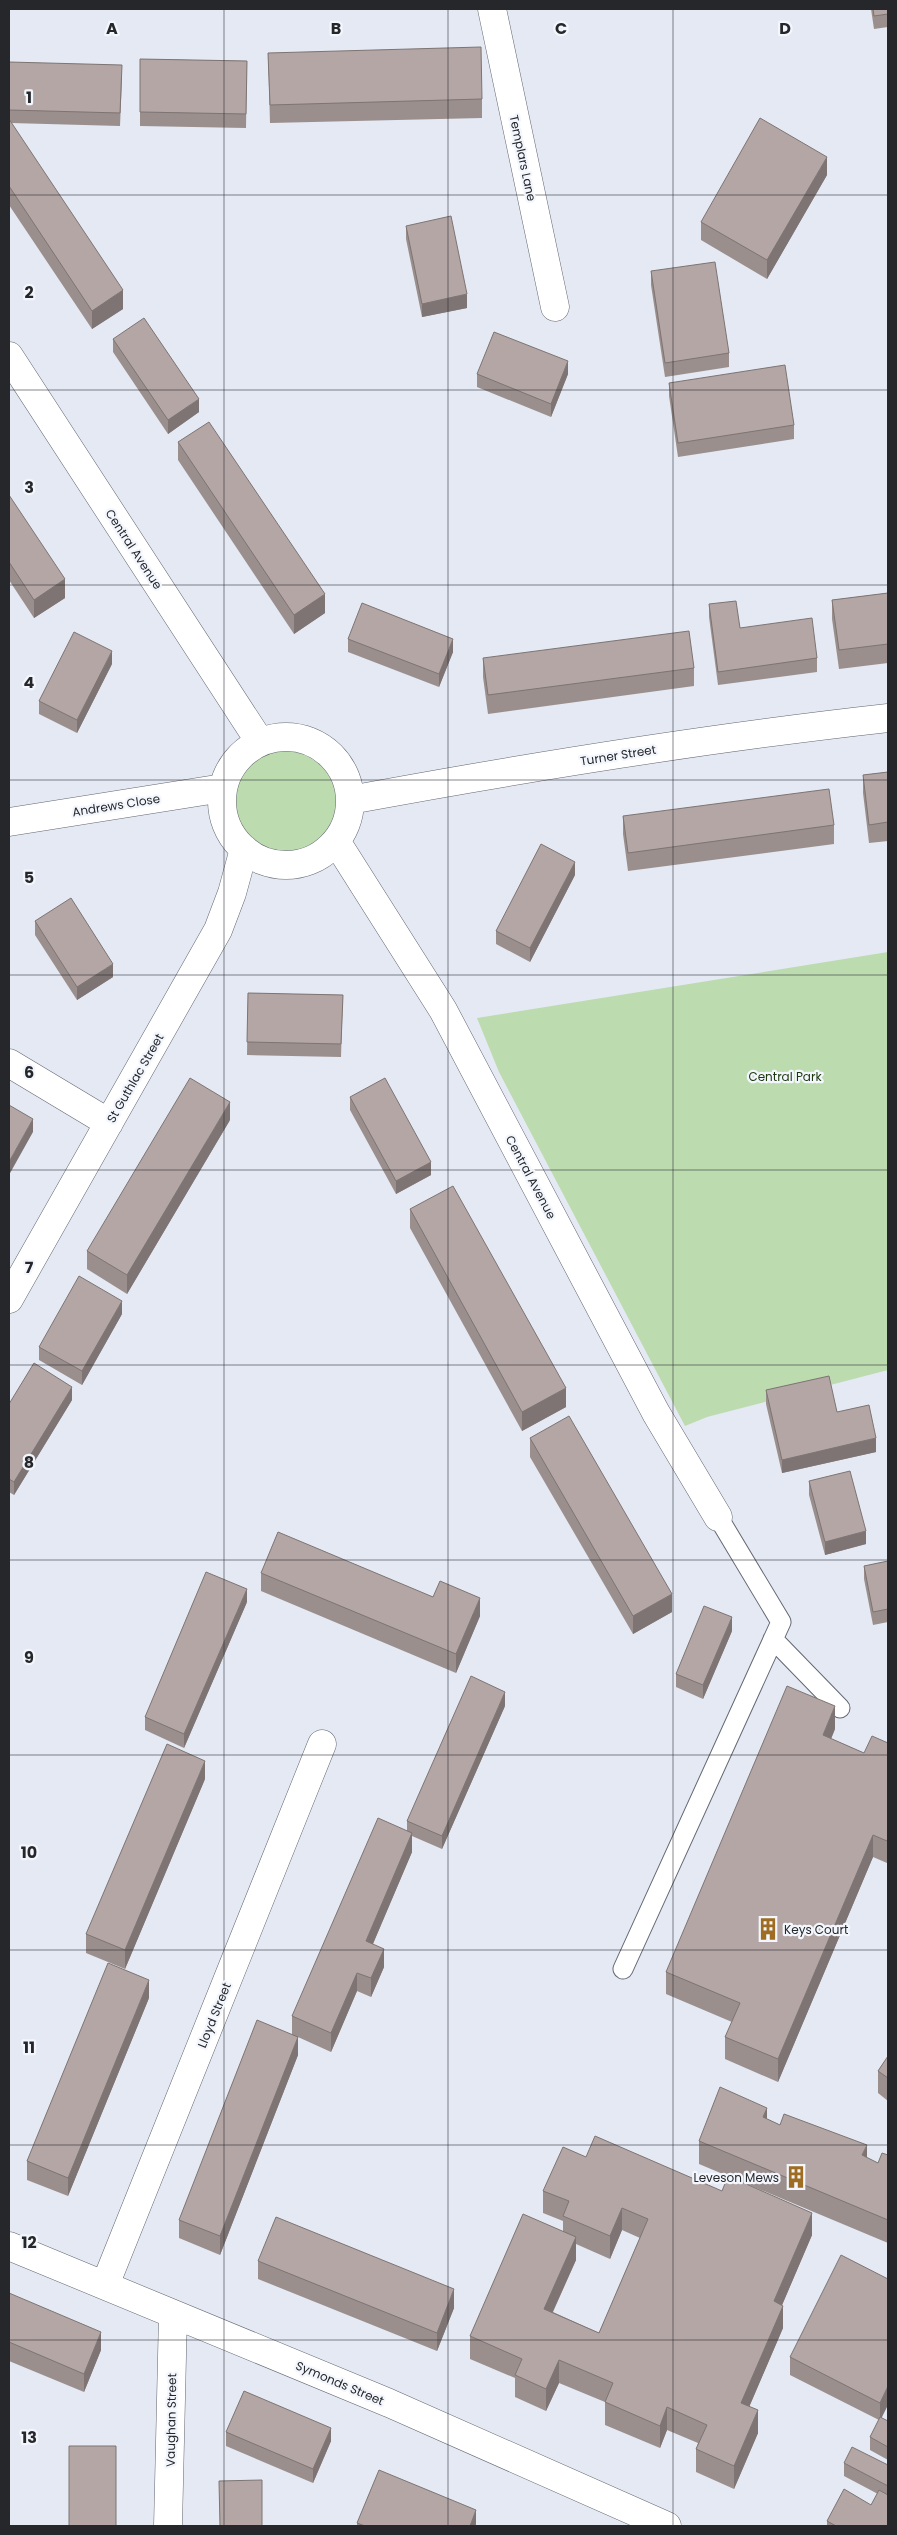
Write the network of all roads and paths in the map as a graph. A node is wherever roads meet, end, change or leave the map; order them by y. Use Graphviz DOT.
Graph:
graph roads {
  1 [pos="492,9"];
  2 [pos="554,307"];
  3 [pos="9,356"];
  4 [pos="888,718"];
  5 [pos="260,742"];
  6 [pos="223,788"];
  7 [pos="350,800"];
  8 [pos="9,822"];
  9 [pos="336,841"];
  10 [pos="244,849"];
  11 [pos="9,1063"];
  12 [pos="109,1123"];
  13 [pos="9,1299"];
  14 [pos="718,1517"];
  15 [pos="773,1639"];
  16 [pos="840,1708"];
  17 [pos="322,1744"];
  18 [pos="623,1969"];
  19 [pos="9,2246"];
  20 [pos="105,2285"];
  21 [pos="173,2314"];
  22 [pos="168,2526"];
  23 [pos="667,2526"];
  1 -- 2 [label="street, Templars Lane"];
  3 -- 5 [label="street, Central Avenue"];
  4 -- 7 [label="street, Turner Street"];
  5 -- 6 [label="street"];
  5 -- 7 [label="street"];
  6 -- 8 [label="street, Andrews Close"];
  6 -- 10 [label="street"];
  7 -- 9 [label="street"];
  9 -- 10 [label="street"];
  9 -- 14 [label="street, Central Avenue"];
  10 -- 12 [label="street, St Guthlac Street"];
  11 -- 12 [label="street"];
  12 -- 13 [label="street, St Guthlac Street"];
  14 -- 15 [label="lane"];
  15 -- 16 [label="lane"];
  15 -- 18 [label="lane"];
  17 -- 20 [label="street, Lloyd Street"];
  19 -- 20 [label="street, Symonds Street"];
  20 -- 21 [label="street, Symonds Street"];
  21 -- 22 [label="street, Vaughan Street"];
  21 -- 23 [label="street, Symonds Street"];
}
